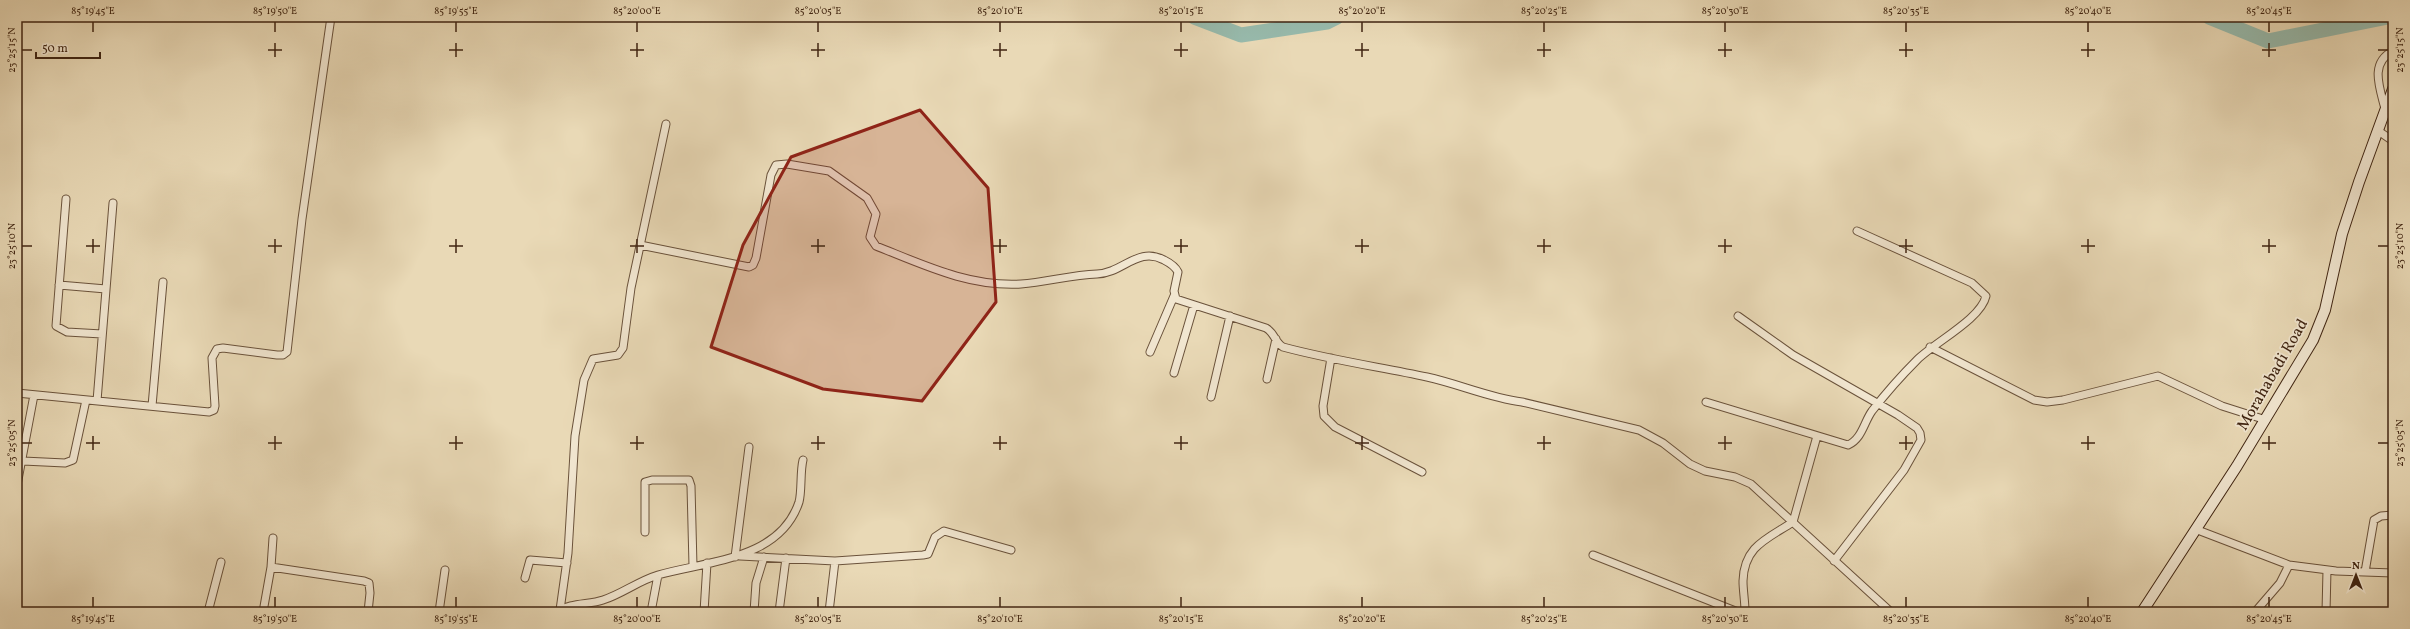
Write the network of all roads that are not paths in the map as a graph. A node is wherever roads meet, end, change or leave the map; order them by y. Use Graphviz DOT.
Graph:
graph roads {
  1 [pos="331,17"];
  2 [pos="2393,51"];
  3 [pos="2393,89"];
  4 [pos="2385,109"];
  5 [pos="666,124"];
  6 [pos="2377,130"];
  7 [pos="2393,141"];
  8 [pos="66,199"];
  9 [pos="113,203"];
  10 [pos="1857,230"];
  11 [pos="640,245"];
  12 [pos="163,282"];
  13 [pos="58,285"];
  14 [pos="106,290"];
  15 [pos="1174,296"];
  16 [pos="1194,305"];
  17 [pos="1230,316"];
  18 [pos="1738,316"];
  19 [pos="102,334"];
  20 [pos="1276,339"];
  21 [pos="1930,347"];
  22 [pos="1150,352"];
  23 [pos="1331,358"];
  24 [pos="1174,373"];
  25 [pos="1267,379"];
  26 [pos="17,393"];
  27 [pos="34,395"];
  28 [pos="1211,397"];
  29 [pos="86,400"];
  30 [pos="97,401"];
  31 [pos="1706,402"];
  32 [pos="1879,402"];
  33 [pos="152,406"];
  34 [pos="2266,420"];
  35 [pos="1817,436"];
  36 [pos="749,447"];
  37 [pos="23,460"];
  38 [pos="803,460"];
  39 [pos="1422,472"];
  40 [pos="17,485"];
  41 [pos="2393,516"];
  42 [pos="1793,522"];
  43 [pos="2195,529"];
  44 [pos="645,532"];
  45 [pos="273,538"];
  46 [pos="1011,550"];
  47 [pos="1593,555"];
  48 [pos="738,556"];
  49 [pos="764,557"];
  50 [pos="786,558"];
  51 [pos="835,560"];
  52 [pos="1834,561"];
  53 [pos="221,562"];
  54 [pos="567,563"];
  55 [pos="707,563"];
  56 [pos="2289,565"];
  57 [pos="693,566"];
  58 [pos="271,567"];
  59 [pos="445,570"];
  60 [pos="2327,570"];
  61 [pos="2365,572"];
  62 [pos="2393,573"];
  63 [pos="658,575"];
  64 [pos="525,578"];
  65 [pos="559,611"];
  66 [pos="208,612"];
  67 [pos="263,612"];
  68 [pos="368,612"];
  69 [pos="439,612"];
  70 [pos="652,612"];
  71 [pos="704,612"];
  72 [pos="754,612"];
  73 [pos="779,612"];
  74 [pos="828,612"];
  75 [pos="1738,612"];
  76 [pos="1745,612"];
  77 [pos="1891,612"];
  78 [pos="2142,612"];
  79 [pos="2255,612"];
  80 [pos="2326,612"];
  1 -- 33 [label="street"];
  2 -- 4 [label="street"];
  3 -- 4 [label="main road, Morahabadi Road"];
  4 -- 6 [label="main road, Morahabadi Road"];
  5 -- 11 [label="street"];
  6 -- 7 [label="street"];
  6 -- 34 [label="main road, Morahabadi Road"];
  8 -- 13 [label="street"];
  9 -- 14 [label="street"];
  10 -- 21 [label="street"];
  11 -- 15 [label="street"];
  11 -- 54 [label="street"];
  12 -- 33 [label="street"];
  13 -- 14 [label="street"];
  13 -- 19 [label="street"];
  14 -- 19 [label="street"];
  15 -- 16 [label="street"];
  15 -- 22 [label="street"];
  16 -- 17 [label="street"];
  16 -- 24 [label="street"];
  17 -- 20 [label="street"];
  17 -- 28 [label="street"];
  18 -- 32 [label="street"];
  19 -- 30 [label="street"];
  20 -- 23 [label="street"];
  20 -- 25 [label="street"];
  21 -- 32 [label="street"];
  21 -- 34 [label="street"];
  23 -- 39 [label="street"];
  23 -- 42 [label="street"];
  26 -- 27 [label="street"];
  27 -- 29 [label="street"];
  27 -- 37 [label="street"];
  29 -- 30 [label="street"];
  29 -- 37 [label="street"];
  30 -- 33 [label="street"];
  31 -- 35 [label="street"];
  32 -- 35 [label="street"];
  32 -- 52 [label="street"];
  34 -- 43 [label="main road, Morahabadi Road"];
  35 -- 42 [label="street"];
  36 -- 48 [label="street"];
  37 -- 40 [label="street"];
  38 -- 48 [label="street"];
  41 -- 61 [label="street"];
  42 -- 52 [label="street"];
  42 -- 76 [label="street"];
  43 -- 56 [label="street"];
  43 -- 78 [label="main road, Morahabadi Road"];
  44 -- 57 [label="street"];
  45 -- 58 [label="street"];
  46 -- 51 [label="street"];
  47 -- 75 [label="street"];
  48 -- 49 [label="street"];
  48 -- 55 [label="street"];
  49 -- 50 [label="street"];
  49 -- 72 [label="street"];
  50 -- 51 [label="street"];
  50 -- 73 [label="street"];
  51 -- 74 [label="street"];
  52 -- 77 [label="street"];
  53 -- 66 [label="street"];
  54 -- 64 [label="street"];
  54 -- 65 [label="street"];
  55 -- 57 [label="street"];
  55 -- 71 [label="street"];
  56 -- 60 [label="street"];
  56 -- 79 [label="street"];
  57 -- 63 [label="street"];
  58 -- 67 [label="street"];
  58 -- 68 [label="street"];
  59 -- 69 [label="street"];
  60 -- 61 [label="street"];
  60 -- 80 [label="street"];
  61 -- 62 [label="street"];
  63 -- 65 [label="street"];
  63 -- 70 [label="street"];
}
